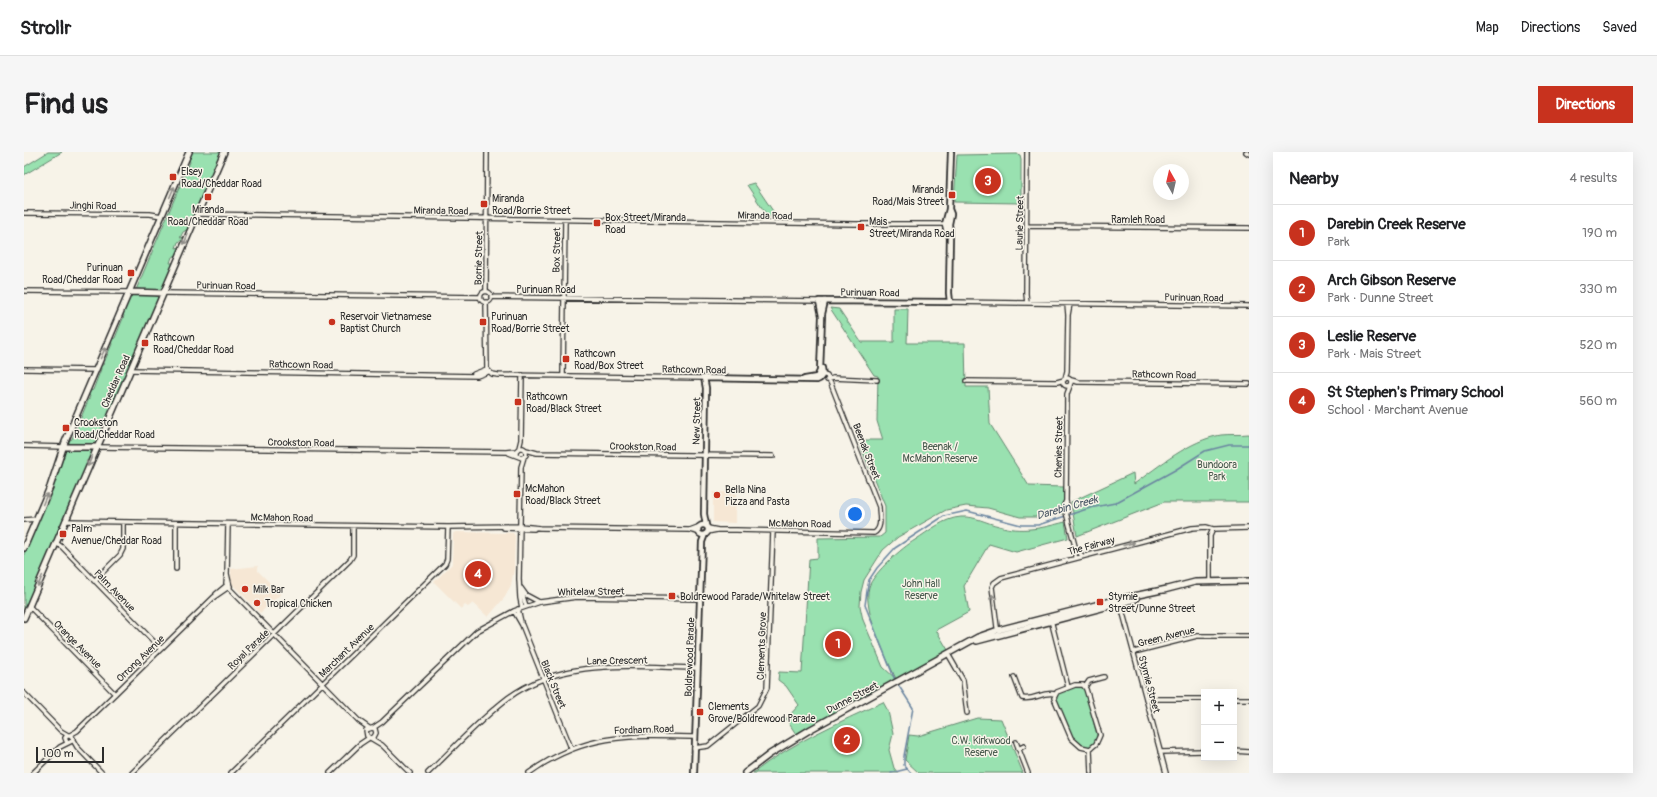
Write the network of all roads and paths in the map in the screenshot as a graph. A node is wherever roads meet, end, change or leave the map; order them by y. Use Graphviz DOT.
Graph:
graph roads {
  1 [pos="189,152"];
  2 [pos="224,152"];
  3 [pos="487,152"];
  4 [pos="951,152"];
  5 [pos="1027,152"];
  6 [pos="1246,152"];
  7 [pos="1249,154"];
  8 [pos="24,213"];
  9 [pos="197,214"];
  10 [pos="162,216"];
  11 [pos="487,218"];
  12 [pos="565,220"];
  13 [pos="947,224"];
  14 [pos="1027,226"];
  15 [pos="1249,228"];
  16 [pos="24,291"];
  17 [pos="486,291"];
  18 [pos="130,292"];
  19 [pos="164,293"];
  20 [pos="480,297"];
  21 [pos="491,298"];
  22 [pos="564,298"];
  23 [pos="819,301"];
  24 [pos="825,301"];
  25 [pos="486,302"];
  26 [pos="948,302"];
  27 [pos="1026,303"];
  28 [pos="1068,304"];
  29 [pos="1249,306"];
  30 [pos="822,316"];
  31 [pos="24,369"];
  32 [pos="96,370"];
  33 [pos="130,370"];
  34 [pos="488,370"];
  35 [pos="1067,371"];
  36 [pos="522,375"];
  37 [pos="821,375"];
  38 [pos="563,376"];
  39 [pos="706,378"];
  40 [pos="1064,379"];
  41 [pos="1070,379"];
  42 [pos="877,380"];
  43 [pos="966,381"];
  44 [pos="829,382"];
  45 [pos="1057,382"];
  46 [pos="1078,382"];
  47 [pos="1249,384"];
  48 [pos="1064,385"];
  49 [pos="1070,385"];
  50 [pos="1067,394"];
  51 [pos="521,440"];
  52 [pos="24,446"];
  53 [pos="64,446"];
  54 [pos="96,447"];
  55 [pos="525,449"];
  56 [pos="517,453"];
  57 [pos="537,453"];
  58 [pos="705,455"];
  59 [pos="525,456"];
  60 [pos="773,456"];
  61 [pos="521,467"];
  62 [pos="36,519"];
  63 [pos="24,520"];
  64 [pos="65,521"];
  65 [pos="123,523"];
  66 [pos="176,524"];
  67 [pos="228,524"];
  68 [pos="354,526"];
  69 [pos="448,527"];
  70 [pos="520,528"];
  71 [pos="880,528"];
  72 [pos="1249,528"];
  73 [pos="1213,529"];
  74 [pos="703,530"];
  75 [pos="773,531"];
  76 [pos="56,543"];
  77 [pos="1074,546"];
  78 [pos="24,548"];
  79 [pos="1082,556"];
  80 [pos="1075,558"];
  81 [pos="176,569"];
  82 [pos="94,581"];
  83 [pos="1210,582"];
  84 [pos="1249,582"];
  85 [pos="229,586"];
  86 [pos="520,587"];
  87 [pos="700,599"];
  88 [pos="1120,601"];
  89 [pos="540,602"];
  90 [pos="29,606"];
  91 [pos="520,609"];
  92 [pos="24,618"];
  93 [pos="1051,620"];
  94 [pos="999,630"];
  95 [pos="275,634"];
  96 [pos="1005,634"];
  97 [pos="1249,636"];
  98 [pos="970,642"];
  99 [pos="161,649"];
  100 [pos="1134,652"];
  101 [pos="948,654"];
  102 [pos="697,668"];
  103 [pos="1014,677"];
  104 [pos="1104,677"];
  105 [pos="543,679"];
  106 [pos="323,683"];
  107 [pos="1068,687"];
  108 [pos="1085,687"];
  109 [pos="24,693"];
  110 [pos="115,694"];
  111 [pos="1055,694"];
  112 [pos="1146,699"];
  113 [pos="1201,699"];
  114 [pos="1237,699"];
  115 [pos="1249,699"];
  116 [pos="967,713"];
  117 [pos="359,721"];
  118 [pos="382,722"];
  119 [pos="371,728"];
  120 [pos="366,733"];
  121 [pos="376,733"];
  122 [pos="695,737"];
  123 [pos="370,738"];
  124 [pos="69,739"];
  125 [pos="1016,742"];
  126 [pos="360,744"];
  127 [pos="382,745"];
  128 [pos="1024,746"];
  129 [pos="571,748"];
  130 [pos="694,748"];
  131 [pos="1018,749"];
  132 [pos="1090,749"];
  133 [pos="1160,752"];
  134 [pos="1201,752"];
  135 [pos="1237,752"];
  136 [pos="1249,752"];
  137 [pos="33,773"];
  138 [pos="102,773"];
  139 [pos="132,773"];
  140 [pos="232,773"];
  141 [pos="330,773"];
  142 [pos="410,773"];
  143 [pos="428,773"];
  144 [pos="529,773"];
  145 [pos="694,773"];
  146 [pos="745,773"];
  147 [pos="1028,773"];
  148 [pos="1091,773"];
  149 [pos="1166,773"];
  10 -- 1 [label="main road, one-way"];
  2 -- 9 [label="main road, Cheddar Road"];
  3 -- 11 [label="street, Borrie Street"];
  4 -- 13 [label="street"];
  5 -- 14 [label="street, Laurie Street"];
  6 -- 7 [label="street"];
  8 -- 10 [label="street, Jinghi Road"];
  9 -- 11 [label="street, Miranda Road"];
  9 -- 19 [label="main road, Cheddar Road, one-way"];
  10 -- 18 [label="main road"];
  11 -- 12 [label="street, Miranda Road"];
  11 -- 17 [label="street, Borrie Street"];
  12 -- 13 [label="street, Miranda Road"];
  12 -- 22 [label="street, Box Street"];
  13 -- 26 [label="street"];
  14 -- 15 [label="street, Ramleh Road"];
  14 -- 27 [label="street, Laurie Street"];
  16 -- 18 [label="street"];
  17 -- 20 [label="street"];
  17 -- 21 [label="street"];
  18 -- 19 [label="main road"];
  32 -- 18 [label="main road, one-way"];
  19 -- 20 [label="street, Purinuan Road"];
  19 -- 33 [label="main road, Cheddar Road"];
  20 -- 25 [label="street"];
  21 -- 22 [label="street, Purinuan Road"];
  21 -- 25 [label="street"];
  22 -- 23 [label="street, Purinuan Road"];
  22 -- 38 [label="street, Box Street"];
  23 -- 24 [label="street, Purinuan Road"];
  23 -- 30 [label="street"];
  24 -- 26 [label="street, Purinuan Road"];
  24 -- 30 [label="street"];
  25 -- 34 [label="street"];
  26 -- 27 [label="street, Purinuan Road"];
  27 -- 28 [label="street, Purinuan Road"];
  28 -- 29 [label="street, Purinuan Road"];
  28 -- 35 [label="street"];
  30 -- 37 [label="street"];
  31 -- 32 [label="street"];
  32 -- 53 [label="main road"];
  33 -- 34 [label="street, Rathcown Road"];
  33 -- 54 [label="main road, Cheddar Road"];
  34 -- 36 [label="street, Rathcown Road"];
  35 -- 40 [label="street"];
  35 -- 41 [label="street"];
  36 -- 38 [label="street, Rathcown Road"];
  36 -- 51 [label="street"];
  37 -- 39 [label="street, Rathcown Road"];
  37 -- 44 [label="street"];
  38 -- 39 [label="street, Rathcown Road"];
  39 -- 58 [label="street, New Street"];
  40 -- 41 [label="street, Rathcown Road"];
  40 -- 45 [label="street"];
  40 -- 48 [label="street, Chenies Street"];
  41 -- 46 [label="street, Rathcown Road"];
  41 -- 49 [label="street, Chenies Street"];
  42 -- 44 [label="street"];
  43 -- 45 [label="street"];
  44 -- 71 [label="street, Beenak Street"];
  45 -- 48 [label="street"];
  46 -- 47 [label="street, Rathcown Road"];
  46 -- 49 [label="street, Rathcown Road"];
  48 -- 49 [label="street"];
  48 -- 50 [label="street, Chenies Street"];
  49 -- 50 [label="street, Chenies Street"];
  50 -- 77 [label="street, Chenies Street"];
  51 -- 55 [label="street"];
  51 -- 56 [label="street"];
  52 -- 53 [label="street"];
  53 -- 54 [label="main road"];
  62 -- 53 [label="main road, one-way"];
  54 -- 56 [label="street, Crookston Road"];
  54 -- 64 [label="main road, Cheddar Road, one-way"];
  55 -- 56 [label="street, Crookston Road"];
  55 -- 57 [label="street, Crookston Road"];
  55 -- 59 [label="street, Black Street"];
  56 -- 59 [label="street, Crookston Road"];
  56 -- 61 [label="street, Black Street"];
  57 -- 58 [label="street, Crookston Road"];
  57 -- 59 [label="street, Crookston Road"];
  58 -- 60 [label="street, Crookston Road"];
  58 -- 74 [label="street, Boldrewood Parade"];
  59 -- 61 [label="street, Black Street"];
  61 -- 70 [label="street, Black Street"];
  62 -- 63 [label="street"];
  62 -- 78 [label="main road"];
  64 -- 65 [label="street, McMahon Road"];
  64 -- 76 [label="main road, Cheddar Road"];
  65 -- 66 [label="street, McMahon Road"];
  65 -- 82 [label="street"];
  66 -- 67 [label="street, McMahon Road"];
  66 -- 81 [label="street"];
  67 -- 68 [label="street, McMahon Road"];
  67 -- 85 [label="street"];
  68 -- 69 [label="street, McMahon Road"];
  68 -- 95 [label="street, Royal Parade"];
  69 -- 70 [label="street, McMahon Road"];
  69 -- 106 [label="street, Marchant Avenue"];
  70 -- 74 [label="street, McMahon Road"];
  70 -- 86 [label="street, Black Street"];
  71 -- 75 [label="street, McMahon Road"];
  72 -- 73 [label="street, The Fairway"];
  79 -- 73 [label="street, The Fairway, one-way"];
  73 -- 83 [label="street"];
  74 -- 75 [label="street, McMahon Road"];
  74 -- 87 [label="street, Boldrewood Parade"];
  75 -- 130 [label="street, Clements Grove"];
  76 -- 82 [label="street, Palm Avenue"];
  76 -- 90 [label="main road, Cheddar Road, one-way"];
  77 -- 79 [label="street, Chenies Street"];
  77 -- 80 [label="street, Chenies Street"];
  79 -- 80 [label="street, The Fairway"];
  94 -- 80 [label="street, The Fairway, one-way"];
  82 -- 99 [label="street, Palm Avenue"];
  83 -- 84 [label="main road, Dunne Street"];
  83 -- 88 [label="main road, Dunne Street"];
  85 -- 95 [label="street"];
  85 -- 99 [label="street, Orrong Avenue"];
  86 -- 89 [label="street"];
  86 -- 91 [label="street, Black Street"];
  87 -- 89 [label="street, Whitelaw Street"];
  87 -- 102 [label="street, Boldrewood Parade"];
  88 -- 93 [label="main road, Dunne Street"];
  88 -- 100 [label="street, Stymie Street"];
  89 -- 91 [label="street, Whitelaw Street"];
  90 -- 92 [label="main road, Cheddar Road"];
  90 -- 110 [label="street, Orange Avenue"];
  91 -- 105 [label="street, Black Street"];
  91 -- 118 [label="street, Whitelaw Street"];
  93 -- 94 [label="main road, Dunne Street"];
  93 -- 96 [label="main road, Dunne Street"];
  93 -- 107 [label="street"];
  94 -- 96 [label="street"];
  94 -- 98 [label="main road, Dunne Street"];
  95 -- 106 [label="street"];
  95 -- 139 [label="street, Royal Parade"];
  96 -- 98 [label="main road, Dunne Street"];
  97 -- 100 [label="street, Green Avenue"];
  98 -- 101 [label="main road, Dunne Street"];
  99 -- 110 [label="street, Orrong Avenue"];
  100 -- 112 [label="street, Stymie Street"];
  101 -- 116 [label="street"];
  101 -- 146 [label="main road, Dunne Street"];
  102 -- 105 [label="street, Lane Crescent"];
  102 -- 122 [label="street, Boldrewood Parade"];
  103 -- 111 [label="street"];
  104 -- 108 [label="street"];
  105 -- 129 [label="street, Black Street"];
  105 -- 143 [label="street, Lane Crescent"];
  106 -- 117 [label="street"];
  106 -- 140 [label="street, Marchant Avenue"];
  107 -- 108 [label="street"];
  107 -- 111 [label="street"];
  108 -- 132 [label="street"];
  109 -- 124 [label="street"];
  110 -- 124 [label="street, Orrong Avenue"];
  111 -- 132 [label="street"];
  112 -- 113 [label="street"];
  112 -- 133 [label="street, Stymie Street"];
  114 -- 115 [label="street"];
  117 -- 119 [label="street"];
  117 -- 120 [label="street"];
  118 -- 119 [label="street, Whitelaw Street"];
  118 -- 121 [label="street, Whitelaw Street"];
  119 -- 120 [label="street, Whitelaw Street"];
  119 -- 121 [label="street"];
  120 -- 123 [label="street"];
  120 -- 126 [label="street"];
  121 -- 123 [label="street"];
  121 -- 127 [label="street"];
  122 -- 129 [label="street, Fordham Road"];
  122 -- 130 [label="street, Boldrewood Parade"];
  123 -- 126 [label="street"];
  123 -- 127 [label="street"];
  124 -- 137 [label="street, Orrong Avenue"];
  124 -- 138 [label="street"];
  125 -- 131 [label="street"];
  126 -- 141 [label="street"];
  127 -- 142 [label="street"];
  128 -- 131 [label="street"];
  129 -- 144 [label="street, Fordham Road"];
  130 -- 145 [label="street, Boldrewood Parade"];
  131 -- 147 [label="street"];
  132 -- 148 [label="street"];
  133 -- 134 [label="street"];
  133 -- 149 [label="street, Stymie Street"];
  135 -- 136 [label="street"];
}
